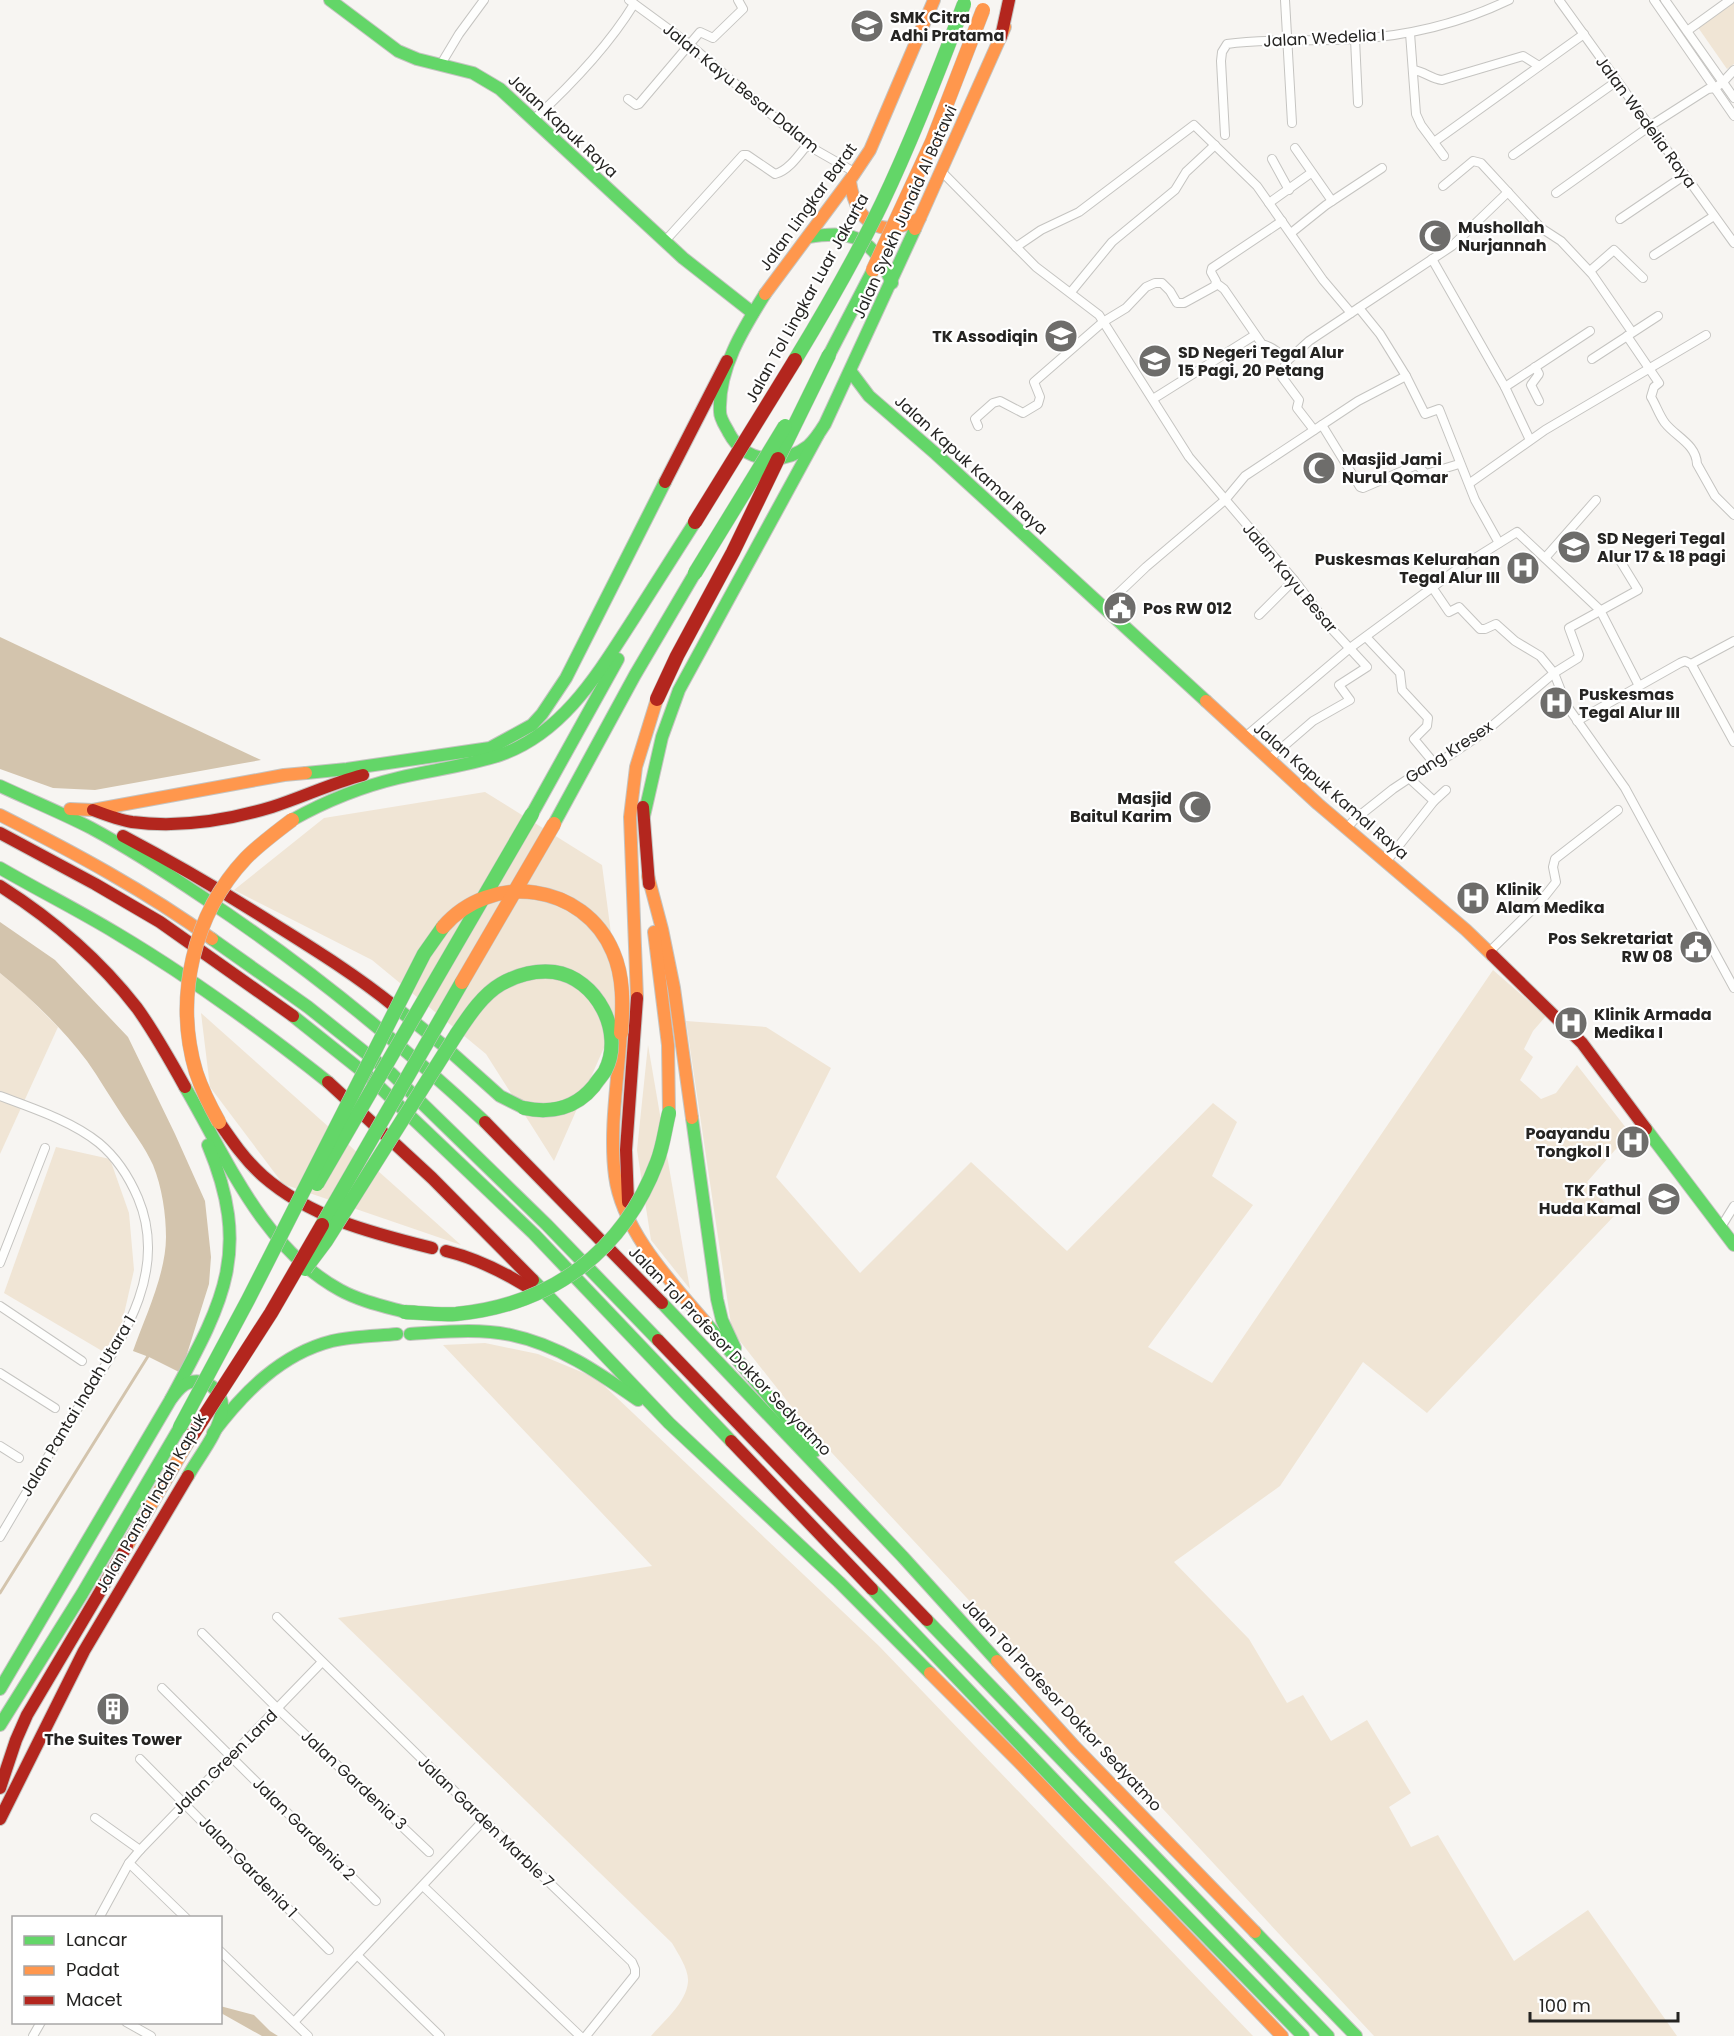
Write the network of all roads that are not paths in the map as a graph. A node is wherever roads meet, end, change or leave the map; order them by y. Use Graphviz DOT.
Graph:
graph roads {
  1 [pos="330,0"];
  2 [pos="484,0"];
  3 [pos="738,0"];
  4 [pos="934,0"];
  5 [pos="1009,0"];
  6 [pos="1014,0"];
  7 [pos="1285,0"];
  8 [pos="1509,0"];
  9 [pos="1559,0"];
  10 [pos="1654,0"];
  11 [pos="1665,0"];
  12 [pos="1730,0"];
  13 [pos="632,2"];
  14 [pos="965,2"];
  15 [pos="985,5"];
  16 [pos="1687,31"];
  17 [pos="1410,33"];
  18 [pos="1584,34"];
  19 [pos="1001,37"];
  20 [pos="1355,39"];
  21 [pos="1287,41"];
  22 [pos="688,44"];
  23 [pos="441,64"];
  24 [pos="1539,66"];
  25 [pos="1413,70"];
  26 [pos="1734,70"];
  27 [pos="1723,79"];
  28 [pos="1617,81"];
  29 [pos="1712,87"];
  30 [pos="1734,98"];
  31 [pos="628,99"];
  32 [pos="1358,103"];
  33 [pos="1734,116"];
  34 [pos="533,120"];
  35 [pos="1292,123"];
  36 [pos="1650,126"];
  37 [pos="1225,135"];
  38 [pos="1434,142"];
  39 [pos="807,145"];
  40 [pos="1219,148"];
  41 [pos="1295,148"];
  42 [pos="1513,155"];
  43 [pos="1444,156"];
  44 [pos="1272,159"];
  45 [pos="1382,168"];
  46 [pos="941,171"];
  47 [pos="1311,173"];
  48 [pos="1685,175"];
  49 [pos="853,177"];
  50 [pos="1443,186"];
  51 [pos="1289,190"];
  52 [pos="1508,192"];
  53 [pos="1556,193"];
  54 [pos="1332,201"];
  55 [pos="1269,203"];
  56 [pos="1714,216"];
  57 [pos="920,218"];
  58 [pos="1620,219"];
  59 [pos="1282,221"];
  60 [pos="1291,233"];
  61 [pos="808,237"];
  62 [pos="665,241"];
  63 [pos="1734,243"];
  64 [pos="1016,246"];
  65 [pos="1654,255"];
  66 [pos="1432,260"];
  67 [pos="1590,271"];
  68 [pos="1643,278"];
  69 [pos="892,283"];
  70 [pos="1216,284"];
  71 [pos="1071,292"];
  72 [pos="1355,311"];
  73 [pos="753,313"];
  74 [pos="1658,316"];
  75 [pos="1103,322"];
  76 [pos="1590,331"];
  77 [pos="1630,334"];
  78 [pos="1255,335"];
  79 [pos="1706,335"];
  80 [pos="829,355"];
  81 [pos="1592,359"];
  82 [pos="727,361"];
  83 [pos="1287,362"];
  84 [pos="1535,367"];
  85 [pos="1649,369"];
  86 [pos="851,372"];
  87 [pos="1406,376"];
  88 [pos="1505,387"];
  89 [pos="841,392"];
  90 [pos="869,396"];
  91 [pos="1153,399"];
  92 [pos="1539,401"];
  93 [pos="978,426"];
  94 [pos="1318,427"];
  95 [pos="818,435"];
  96 [pos="1530,440"];
  97 [pos="1460,464"];
  98 [pos="1470,483"];
  99 [pos="1225,500"];
  100 [pos="1596,500"];
  101 [pos="1734,515"];
  102 [pos="1499,543"];
  103 [pos="1545,558"];
  104 [pos="1619,559"];
  105 [pos="668,568"];
  106 [pos="1294,580"];
  107 [pos="1432,587"];
  108 [pos="1103,608"];
  109 [pos="1600,609"];
  110 [pos="1259,615"];
  111 [pos="1366,637"];
  112 [pos="1734,640"];
  113 [pos="1350,648"];
  114 [pos="1693,668"];
  115 [pos="1554,674"];
  116 [pos="1639,686"];
  117 [pos="652,714"];
  118 [pos="1577,721"];
  119 [pos="1245,737"];
  120 [pos="1734,742"];
  121 [pos="501,755"];
  122 [pos="1269,759"];
  123 [pos="1434,763"];
  124 [pos="1409,778"];
  125 [pos="3,787"];
  126 [pos="1446,790"];
  127 [pos="1434,801"];
  128 [pos="70,808"];
  129 [pos="93,810"];
  130 [pos="1618,810"];
  131 [pos="0,815"];
  132 [pos="644,816"];
  133 [pos="1347,828"];
  134 [pos="0,833"];
  135 [pos="1386,862"];
  136 [pos="0,868"];
  137 [pos="648,876"];
  138 [pos="0,886"];
  139 [pos="1488,952"];
  140 [pos="1734,988"];
  141 [pos="166,1054"];
  142 [pos="0,1096"];
  143 [pos="45,1148"];
  144 [pos="1734,1206"];
  145 [pos="632,1222"];
  146 [pos="1721,1227"];
  147 [pos="1734,1245"];
  148 [pos="0,1263"];
  149 [pos="248,1300"];
  150 [pos="0,1306"];
  151 [pos="558,1306"];
  152 [pos="271,1313"];
  153 [pos="82,1360"];
  154 [pos="744,1367"];
  155 [pos="0,1373"];
  156 [pos="171,1399"];
  157 [pos="55,1408"];
  158 [pos="669,1423"];
  159 [pos="186,1430"];
  160 [pos="213,1432"];
  161 [pos="0,1446"];
  162 [pos="20,1458"];
  163 [pos="0,1537"];
  164 [pos="903,1557"];
  165 [pos="277,1617"];
  166 [pos="202,1633"];
  167 [pos="322,1662"];
  168 [pos="162,1688"];
  169 [pos="0,1689"];
  170 [pos="278,1709"];
  171 [pos="0,1725"];
  172 [pos="231,1757"];
  173 [pos="140,1759"];
  174 [pos="0,1788"];
  175 [pos="184,1802"];
  176 [pos="95,1818"];
  177 [pos="0,1819"];
  178 [pos="484,1820"];
  179 [pos="140,1850"];
  180 [pos="429,1852"];
  181 [pos="129,1863"];
  182 [pos="423,1886"];
  183 [pos="376,1901"];
  184 [pos="100,1916"];
  185 [pos="185,1916"];
  186 [pos="329,1950"];
  187 [pos="222,1953"];
  188 [pos="357,1955"];
  189 [pos="294,2022"];
  190 [pos="130,2024"];
  191 [pos="151,2036"];
  192 [pos="308,2036"];
  193 [pos="440,2036"];
  194 [pos="580,2036"];
  195 [pos="586,2036"];
  196 [pos="1282,2036"];
  197 [pos="1303,2036"];
  198 [pos="1328,2036"];
  199 [pos="1356,2036"];
  1 -- 23 [label="main road, Jalan Kapuk Raya"];
  2 -- 23 [label="street"];
  3 -- 22 [label="street"];
  4 -- 49 [label="main road, Jalan Lingkar Barat"];
  5 -- 19 [label="main road"];
  6 -- 19 [label="main road, Jalan Syekh Junaid Al Batawi"];
  7 -- 21 [label="street"];
  8 -- 17 [label="street, Jalan Wedelia I"];
  9 -- 18 [label="street, Jalan Wedelia Raya"];
  10 -- 29 [label="street"];
  11 -- 16 [label="street"];
  12 -- 16 [label="street"];
  13 -- 22 [label="street, Jalan Kayu Besar Dalam"];
  13 -- 34 [label="street"];
  14 -- 105 [label="main road, Jalan Tol Lingkar Luar Jakarta, bridge"];
  15 -- 80 [label="main road, bridge"];
  16 -- 27 [label="street"];
  17 -- 20 [label="street, Jalan Wedelia I"];
  17 -- 25 [label="street"];
  18 -- 24 [label="street"];
  18 -- 28 [label="street, Jalan Wedelia Raya"];
  19 -- 46 [label="main road, Jalan Syekh Junaid Al Batawi"];
  20 -- 21 [label="street, Jalan Wedelia I"];
  20 -- 32 [label="street"];
  21 -- 35 [label="street"];
  21 -- 37 [label="street, Jalan Wedelia I"];
  22 -- 31 [label="street"];
  22 -- 39 [label="street, Jalan Kayu Besar Dalam"];
  23 -- 34 [label="main road, Jalan Kapuk Raya"];
  24 -- 25 [label="street"];
  24 -- 38 [label="street"];
  25 -- 38 [label="street"];
  26 -- 27 [label="street"];
  27 -- 29 [label="street"];
  27 -- 30 [label="street"];
  28 -- 36 [label="street, Jalan Wedelia Raya"];
  28 -- 42 [label="street"];
  29 -- 33 [label="street"];
  29 -- 36 [label="street"];
  34 -- 62 [label="main road, Jalan Kapuk Raya"];
  36 -- 48 [label="street, Jalan Wedelia Raya"];
  36 -- 53 [label="street"];
  38 -- 43 [label="street"];
  39 -- 49 [label="street, Jalan Kayu Besar Dalam"];
  39 -- 62 [label="street"];
  40 -- 55 [label="street"];
  40 -- 64 [label="street"];
  40 -- 71 [label="street"];
  41 -- 47 [label="street"];
  44 -- 51 [label="street"];
  45 -- 54 [label="street"];
  46 -- 57 [label="main road, Jalan Syekh Junaid Al Batawi"];
  46 -- 64 [label="street, Jalan Kayu Besar"];
  47 -- 51 [label="street"];
  47 -- 54 [label="street"];
  48 -- 56 [label="street, Jalan Wedelia Raya"];
  48 -- 58 [label="street"];
  49 -- 57 [label="main road"];
  49 -- 61 [label="main road, Jalan Lingkar Barat"];
  50 -- 52 [label="street"];
  51 -- 55 [label="street"];
  52 -- 66 [label="street"];
  52 -- 67 [label="street"];
  54 -- 60 [label="street"];
  55 -- 59 [label="street"];
  56 -- 63 [label="street, Jalan Wedelia Raya"];
  56 -- 65 [label="street"];
  57 -- 69 [label="main road, Jalan Syekh Junaid Al Batawi"];
  59 -- 60 [label="street"];
  59 -- 70 [label="street"];
  60 -- 72 [label="street"];
  61 -- 69 [label="main road"];
  61 -- 73 [label="main road, Jalan Lingkar Barat"];
  62 -- 73 [label="main road, Jalan Kapuk Raya"];
  64 -- 71 [label="street, Jalan Kayu Besar"];
  66 -- 72 [label="street"];
  66 -- 88 [label="street"];
  67 -- 68 [label="street"];
  67 -- 77 [label="street"];
  69 -- 86 [label="main road, Jalan Syekh Junaid Al Batawi"];
  70 -- 75 [label="street"];
  70 -- 78 [label="street"];
  71 -- 75 [label="street, Jalan Kayu Besar"];
  72 -- 83 [label="street"];
  72 -- 87 [label="street"];
  73 -- 82 [label="main road, Jalan Lingkar Barat"];
  74 -- 77 [label="street"];
  75 -- 91 [label="street, Jalan Kayu Besar"];
  75 -- 93 [label="street"];
  76 -- 84 [label="street"];
  77 -- 81 [label="street"];
  77 -- 85 [label="street"];
  78 -- 83 [label="street"];
  78 -- 91 [label="street"];
  79 -- 85 [label="street"];
  80 -- 117 [label="main road, bridge"];
  80 -- 152 [label="main road, bridge"];
  82 -- 95 [label="main road"];
  82 -- 129 [label="main road"];
  83 -- 94 [label="street"];
  84 -- 88 [label="street"];
  84 -- 92 [label="street"];
  85 -- 96 [label="street"];
  85 -- 101 [label="street"];
  86 -- 89 [label="main road, Jalan Syekh Junaid Al Batawi"];
  86 -- 90 [label="main road, Jalan Kapuk Kamal Raya"];
  87 -- 94 [label="street"];
  87 -- 97 [label="street"];
  88 -- 96 [label="street"];
  89 -- 90 [label="main road, Jalan Kapuk Kamal Raya"];
  89 -- 95 [label="main road, Jalan Syekh Junaid Al Batawi"];
  90 -- 108 [label="main road, Jalan Kapuk Kamal Raya"];
  91 -- 99 [label="street, Jalan Kayu Besar"];
  94 -- 97 [label="street"];
  94 -- 99 [label="street"];
  95 -- 132 [label="main road, Jalan Syekh Junaid Al Batawi"];
  96 -- 98 [label="street"];
  97 -- 98 [label="street"];
  98 -- 102 [label="street"];
  99 -- 106 [label="street, Jalan Kayu Besar"];
  99 -- 108 [label="street"];
  100 -- 103 [label="street"];
  102 -- 103 [label="street"];
  102 -- 107 [label="street, Jalan Kayu Besar"];
  103 -- 109 [label="street"];
  104 -- 109 [label="street, Gang Kresex"];
  105 -- 121 [label="main road"];
  105 -- 149 [label="main road, bridge"];
  106 -- 110 [label="street"];
  106 -- 113 [label="street, Jalan Kayu Besar"];
  107 -- 111 [label="street, Jalan Kayu Besar"];
  107 -- 115 [label="street"];
  108 -- 119 [label="main road, Jalan Kapuk Kamal Raya"];
  109 -- 115 [label="street, Gang Kresex"];
  109 -- 116 [label="street"];
  111 -- 113 [label="street, Jalan Kayu Besar"];
  111 -- 123 [label="street"];
  112 -- 116 [label="street"];
  113 -- 119 [label="street"];
  113 -- 122 [label="street"];
  114 -- 120 [label="street"];
  115 -- 118 [label="street"];
  115 -- 123 [label="street, Gang Kresex"];
  116 -- 118 [label="street"];
  117 -- 132 [label="main road"];
  117 -- 145 [label="main road"];
  118 -- 140 [label="street"];
  119 -- 122 [label="main road, Jalan Kapuk Kamal Raya"];
  121 -- 129 [label="main road"];
  121 -- 151 [label="main road, bridge"];
  122 -- 133 [label="main road, Jalan Kapuk Kamal Raya"];
  123 -- 124 [label="street, Gang Kresex"];
  124 -- 127 [label="street"];
  124 -- 133 [label="street, Gang Kresex"];
  125 -- 128 [label="main road"];
  125 -- 164 [label="main road, Jalan Tol Profesor Doktor Sedyatmo"];
  126 -- 127 [label="street"];
  127 -- 135 [label="street"];
  128 -- 129 [label="main road"];
  128 -- 152 [label="main road, bridge"];
  130 -- 139 [label="street"];
  131 -- 198 [label="main road"];
  132 -- 137 [label="main road"];
  133 -- 135 [label="main road, Jalan Kapuk Kamal Raya"];
  134 -- 197 [label="main road"];
  135 -- 139 [label="main road, Jalan Kapuk Kamal Raya"];
  136 -- 151 [label="main road"];
  137 -- 141 [label="main road, bridge"];
  137 -- 154 [label="main road"];
  138 -- 141 [label="main road"];
  139 -- 146 [label="main road, Jalan Kapuk Kamal Raya"];
  141 -- 156 [label="main road"];
  142 -- 163 [label="street, Jalan Pantai Indah Utara 1"];
  143 -- 148 [label="street"];
  144 -- 146 [label="street"];
  145 -- 149 [label="main road, bridge"];
  145 -- 154 [label="main road"];
  146 -- 147 [label="main road, Jalan Kapuk Kamal Raya"];
  149 -- 159 [label="main road, bridge"];
  150 -- 153 [label="street"];
  151 -- 158 [label="main road"];
  152 -- 159 [label="main road, bridge"];
  154 -- 164 [label="main road"];
  155 -- 157 [label="street"];
  156 -- 160 [label="main road, Jalan Pantai Indah Kapuk"];
  156 -- 169 [label="main road, Jalan Pantai Indah Kapuk"];
  158 -- 160 [label="main road"];
  158 -- 196 [label="main road"];
  159 -- 171 [label="main road"];
  159 -- 174 [label="main road"];
  160 -- 177 [label="main road, Jalan Pantai Indah Kapuk"];
  161 -- 162 [label="street"];
  164 -- 199 [label="main road, Jalan Tol Profesor Doktor Sedyatmo"];
  165 -- 167 [label="street, Jalan Garden Marble 7"];
  166 -- 170 [label="street, Jalan Gardenia 3"];
  167 -- 170 [label="street, Jalan Green Land"];
  167 -- 178 [label="street, Jalan Garden Marble 7"];
  168 -- 172 [label="street, Jalan Gardenia 2"];
  170 -- 172 [label="street, Jalan Green Land"];
  170 -- 180 [label="street, Jalan Gardenia 3"];
  172 -- 175 [label="street, Jalan Green Land"];
  172 -- 183 [label="street, Jalan Gardenia 2"];
  173 -- 175 [label="street, Jalan Gardenia 1"];
  175 -- 179 [label="street, Jalan Green Land"];
  175 -- 186 [label="street, Jalan Gardenia 1"];
  176 -- 179 [label="street"];
  178 -- 182 [label="street"];
  178 -- 195 [label="street, Jalan Garden Marble 7"];
  179 -- 181 [label="street, Jalan Green Land"];
  181 -- 184 [label="street, Jalan Green Land"];
  181 -- 185 [label="street"];
  182 -- 188 [label="street"];
  182 -- 194 [label="street"];
  187 -- 189 [label="street"];
  188 -- 189 [label="street"];
  188 -- 193 [label="street"];
  189 -- 192 [label="street"];
  190 -- 191 [label="street"];
}
